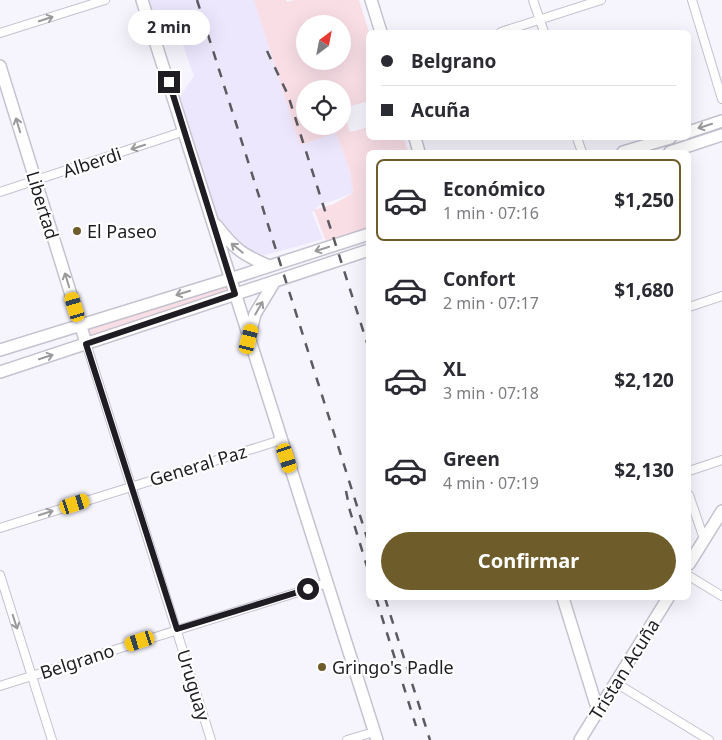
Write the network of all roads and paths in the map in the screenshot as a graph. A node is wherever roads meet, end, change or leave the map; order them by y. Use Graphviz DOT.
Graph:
graph roads {
  1 [pos="105,0"];
  2 [pos="142,0"];
  3 [pos="371,0"];
  4 [pos="533,0"];
  5 [pos="602,0"];
  6 [pos="692,0"];
  7 [pos="540,20"];
  8 [pos="380,30"];
  9 [pos="508,30"];
  10 [pos="543,30"];
  11 [pos="0,33"];
  12 [pos="0,66"];
  13 [pos="722,99"];
  14 [pos="722,121"];
  15 [pos="185,131"];
  16 [pos="691,131"];
  17 [pos="722,135"];
  18 [pos="663,140"];
  19 [pos="630,150"];
  20 [pos="676,150"];
  21 [pos="36,181"];
  22 [pos="0,192"];
  23 [pos="212,220"];
  24 [pos="366,235"];
  25 [pos="366,251"];
  26 [pos="269,266"];
  27 [pos="230,279"];
  28 [pos="276,281"];
  29 [pos="235,294"];
  30 [pos="722,296"];
  31 [pos="691,306"];
  32 [pos="80,325"];
  33 [pos="249,339"];
  34 [pos="86,344"];
  35 [pos="0,350"];
  36 [pos="0,372"];
  37 [pos="281,440"];
  38 [pos="722,460"];
  39 [pos="691,470"];
  40 [pos="131,486"];
  41 [pos="691,501"];
  42 [pos="722,511"];
  43 [pos="0,528"];
  44 [pos="704,539"];
  45 [pos="691,561"];
  46 [pos="0,575"];
  47 [pos="691,577"];
  48 [pos="327,583"];
  49 [pos="722,596"];
  50 [pos="564,600"];
  51 [pos="667,600"];
  52 [pos="177,629"];
  53 [pos="32,676"];
  54 [pos="616,682"];
  55 [pos="0,686"];
  56 [pos="598,711"];
  57 [pos="376,736"];
  58 [pos="52,740"];
  59 [pos="211,740"];
  60 [pos="347,740"];
  61 [pos="580,740"];
  62 [pos="709,740"];
  11 -- 1 [label="street, one-way"];
  2 -- 15 [label="main road"];
  3 -- 8 [label="main road"];
  4 -- 7 [label="street"];
  5 -- 7 [label="street"];
  6 -- 13 [label="street"];
  7 -- 9 [label="street"];
  7 -- 10 [label="street"];
  21 -- 12 [label="main road, Libertad, one-way"];
  14 -- 16 [label="main road, one-way"];
  15 -- 21 [label="street, Alberdi, one-way"];
  15 -- 23 [label="main road"];
  17 -- 20 [label="main road"];
  18 -- 19 [label="main road"];
  21 -- 22 [label="street, Alberdi"];
  32 -- 21 [label="main road, Libertad, one-way"];
  26 -- 23 [label="main road, one-way"];
  23 -- 27 [label="main road"];
  24 -- 26 [label="main road, one-way"];
  25 -- 28 [label="main road"];
  26 -- 27 [label="main road"];
  27 -- 29 [label="main road"];
  27 -- 32 [label="main road, one-way"];
  28 -- 29 [label="main road"];
  33 -- 28 [label="main road, one-way"];
  29 -- 33 [label="main road"];
  29 -- 34 [label="main road"];
  30 -- 31 [label="street"];
  32 -- 34 [label="main road, Libertad"];
  32 -- 35 [label="main road"];
  33 -- 37 [label="main road"];
  36 -- 34 [label="main road, one-way"];
  34 -- 40 [label="street, Uruguay"];
  37 -- 40 [label="street, General Paz"];
  37 -- 48 [label="main road"];
  38 -- 39 [label="street"];
  43 -- 40 [label="street, General Paz, one-way"];
  40 -- 52 [label="street, Uruguay"];
  41 -- 44 [label="street"];
  42 -- 44 [label="main road"];
  44 -- 45 [label="main road"];
  46 -- 53 [label="street, one-way"];
  47 -- 49 [label="street"];
  48 -- 52 [label="street, Belgrano"];
  48 -- 57 [label="main road"];
  50 -- 56 [label="main road"];
  51 -- 54 [label="main road, Tristan Acuña"];
  52 -- 53 [label="street, Belgrano"];
  52 -- 59 [label="street, Uruguay"];
  53 -- 55 [label="street, Belgrano"];
  53 -- 58 [label="street"];
  54 -- 56 [label="main road, Tristan Acuña"];
  54 -- 62 [label="street"];
  56 -- 61 [label="main road, Tristan Acuña"];
  57 -- 60 [label="street"];
}
